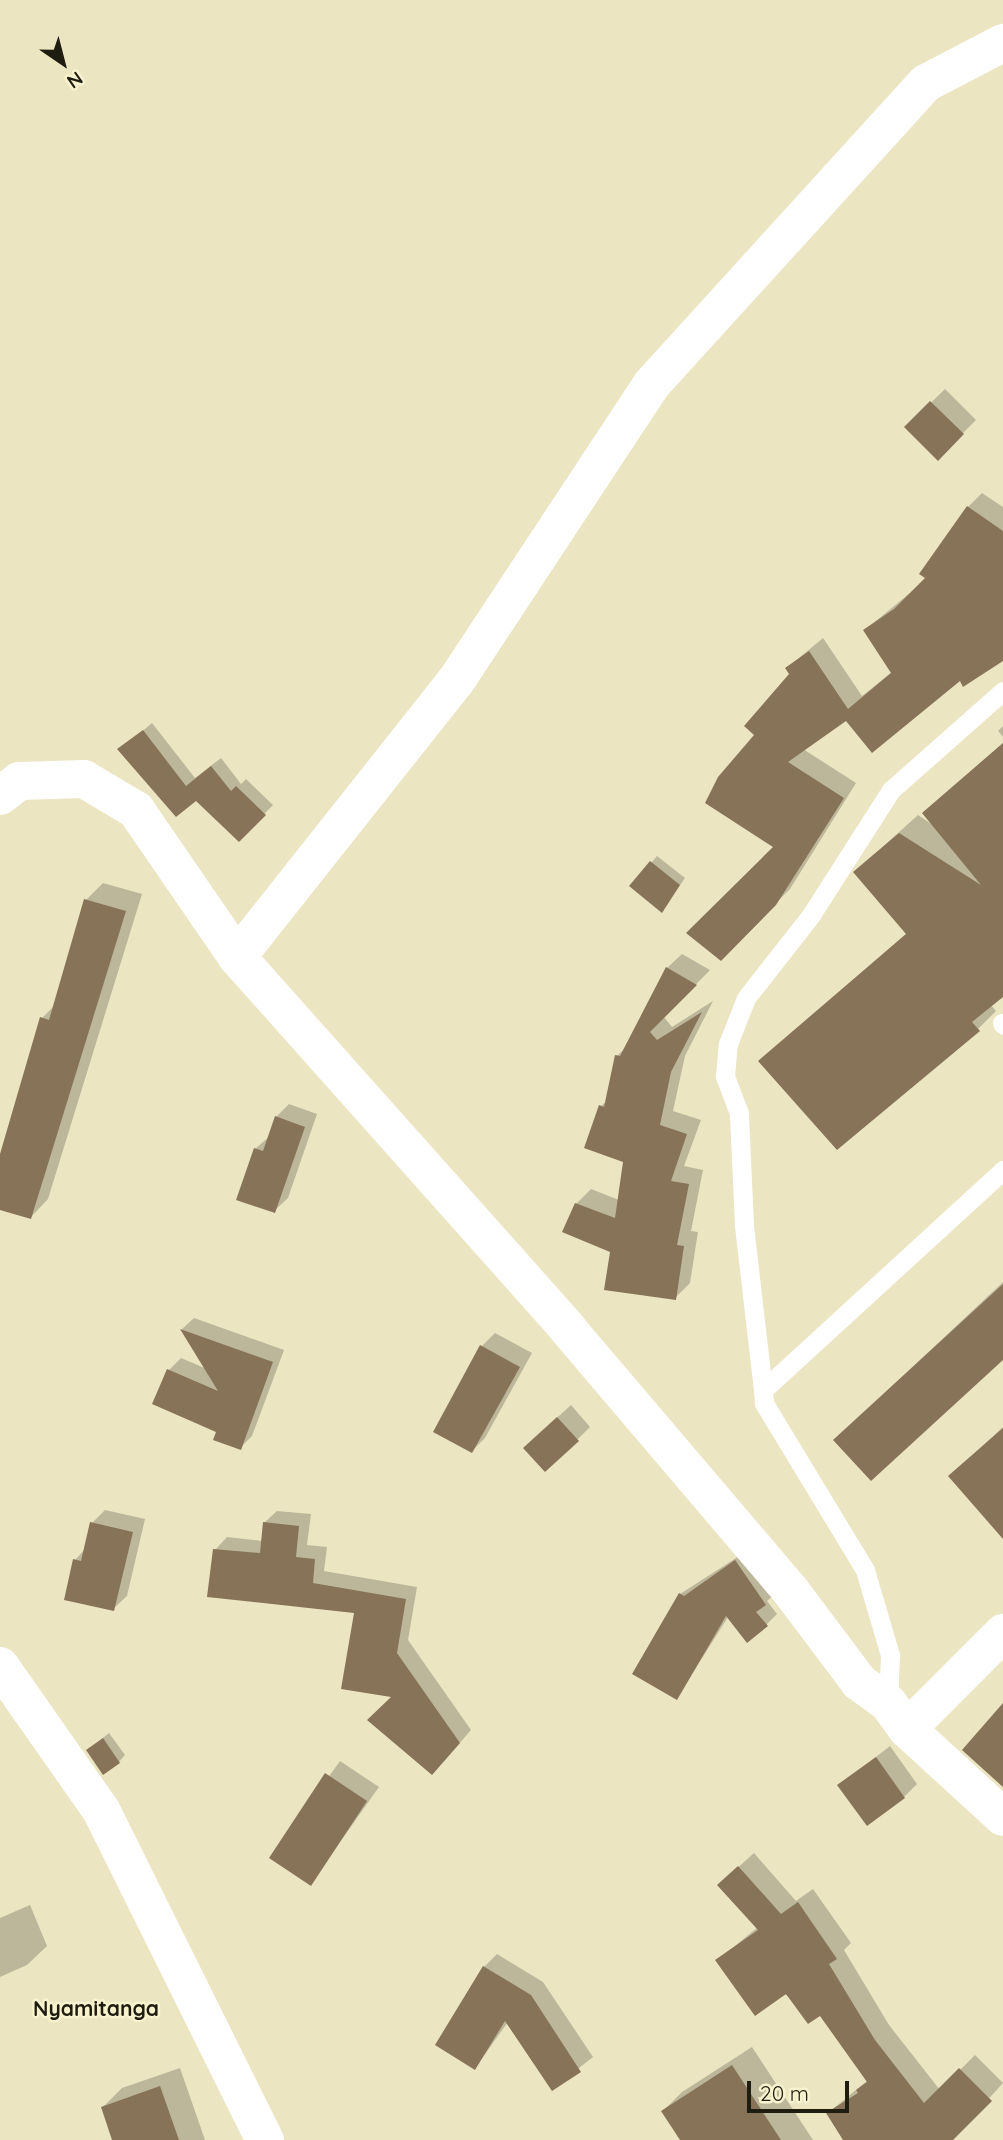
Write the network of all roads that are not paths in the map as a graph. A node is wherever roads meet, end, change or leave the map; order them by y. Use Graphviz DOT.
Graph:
graph roads {
  1 [pos="1003,43"];
  2 [pos="1003,691"];
  3 [pos="0,796"];
  4 [pos="237,957"];
  5 [pos="1003,1170"];
  6 [pos="763,1390"];
  7 [pos="1003,1633"];
  8 [pos="0,1666"];
  9 [pos="897,1716"];
  10 [pos="1003,1816"];
  11 [pos="265,2140"];
  1 -- 4 [label="street"];
  2 -- 6 [label="lane"];
  3 -- 4 [label="street"];
  4 -- 9 [label="street"];
  5 -- 6 [label="lane"];
  6 -- 9 [label="lane"];
  7 -- 9 [label="street"];
  8 -- 11 [label="street"];
  9 -- 10 [label="street"];
}
